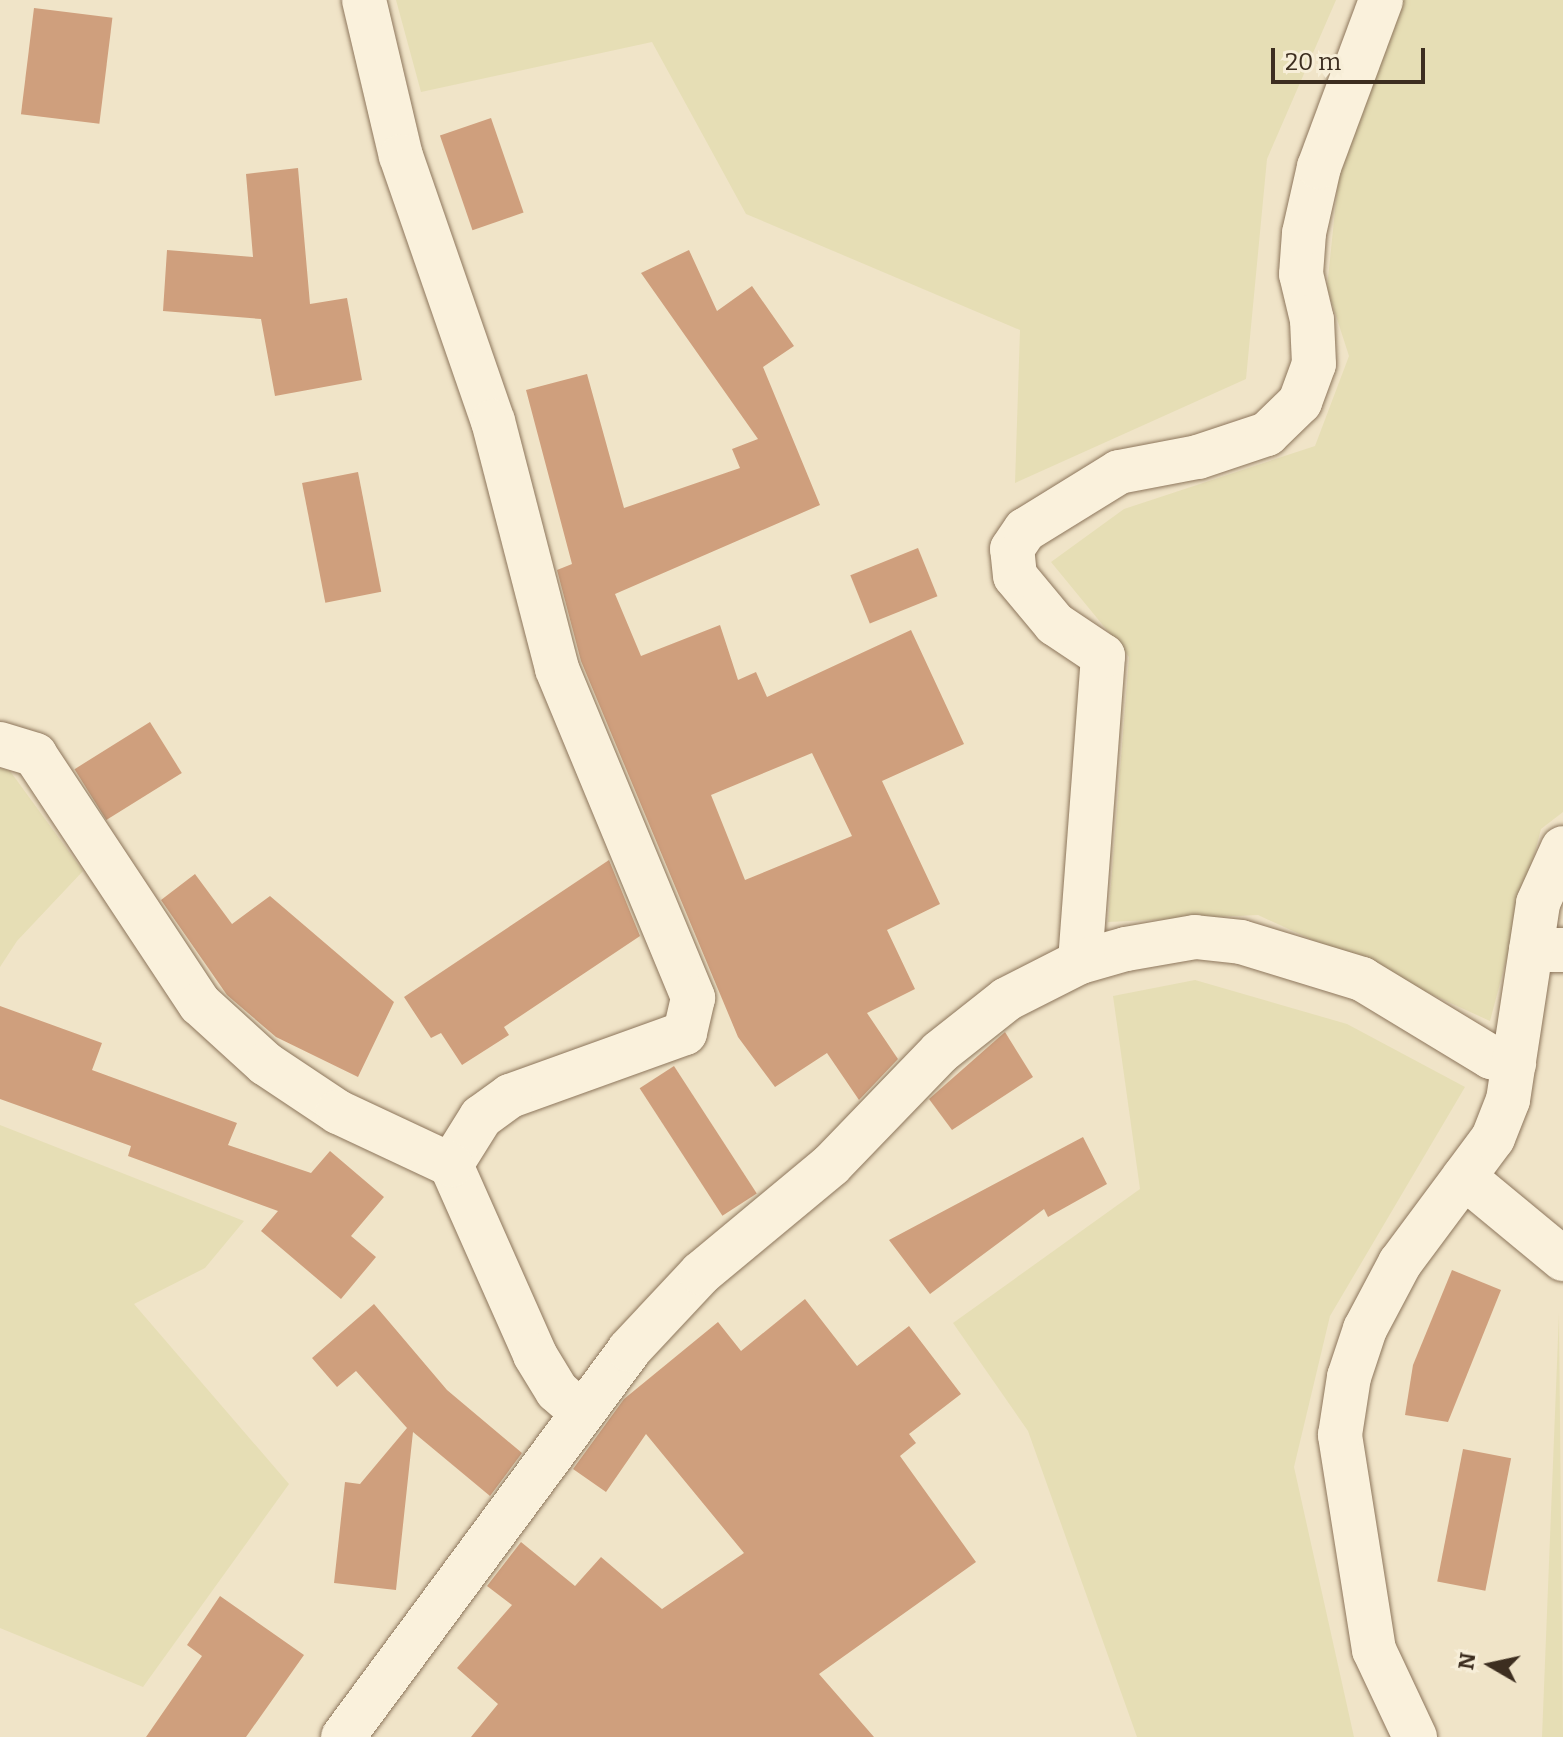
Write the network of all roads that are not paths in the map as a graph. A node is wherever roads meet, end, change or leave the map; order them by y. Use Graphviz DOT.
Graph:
graph roads {
  1 [pos="364,0"];
  2 [pos="1381,0"];
  3 [pos="0,744"];
  4 [pos="1563,848"];
  5 [pos="1547,950"];
  6 [pos="1080,962"];
  7 [pos="1514,1063"];
  8 [pos="451,1165"];
  9 [pos="1464,1177"];
  10 [pos="1563,1259"];
  11 [pos="581,1412"];
  12 [pos="343,1737"];
  13 [pos="1415,1737"];
  1 -- 8 [label="street"];
  2 -- 6 [label="street"];
  3 -- 8 [label="street"];
  4 -- 5 [label="street"];
  5 -- 7 [label="street"];
  6 -- 7 [label="street"];
  6 -- 11 [label="street"];
  7 -- 9 [label="street"];
  8 -- 11 [label="street"];
  9 -- 10 [label="street"];
  9 -- 13 [label="street"];
  11 -- 12 [label="street"];
}
